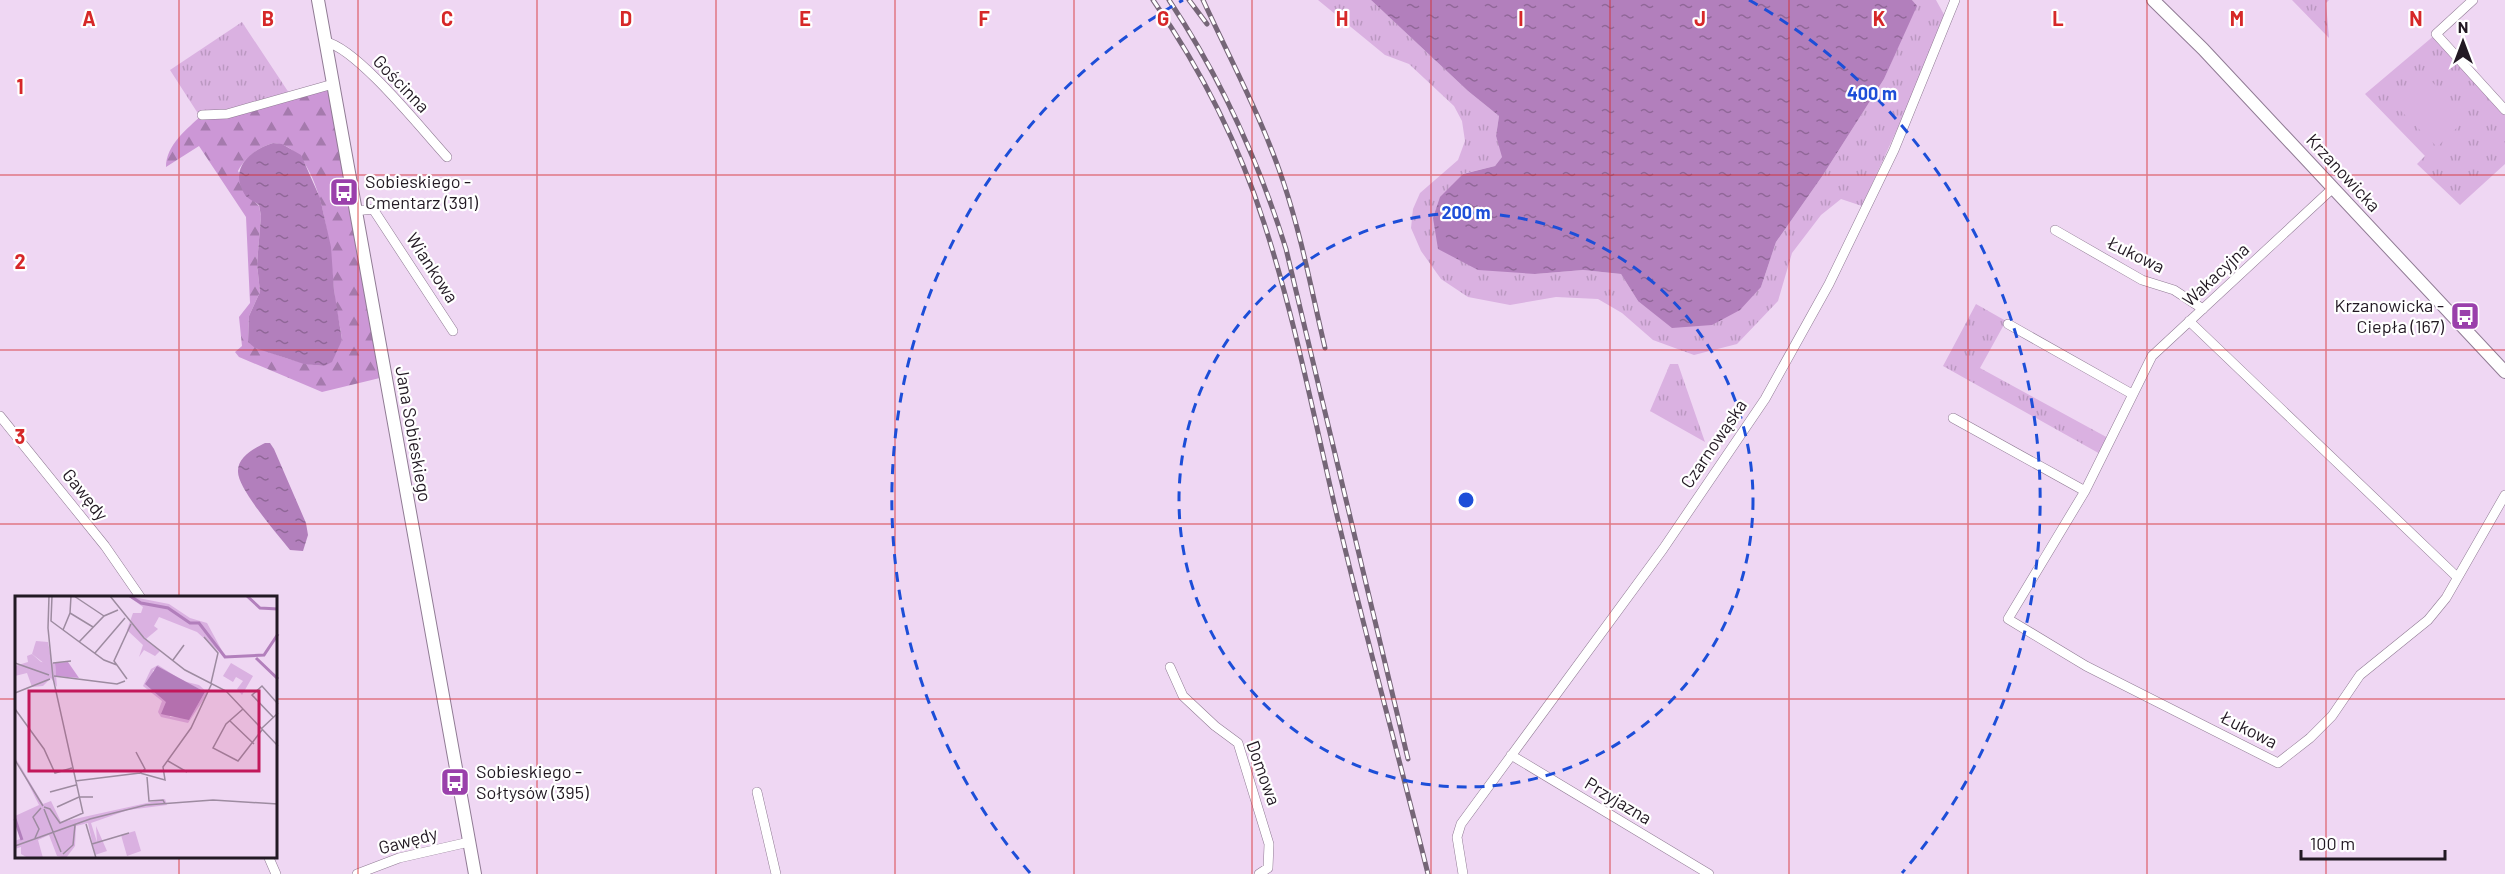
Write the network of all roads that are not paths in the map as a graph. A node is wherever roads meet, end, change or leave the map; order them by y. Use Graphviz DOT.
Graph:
graph roads {
  1 [pos="318,0"];
  2 [pos="1955,0"];
  3 [pos="2153,0"];
  4 [pos="2473,0"];
  5 [pos="326,42"];
  6 [pos="333,84"];
  7 [pos="2505,110"];
  8 [pos="202,115"];
  9 [pos="447,157"];
  10 [pos="2332,188"];
  11 [pos="355,211"];
  12 [pos="2055,230"];
  13 [pos="2203,309"];
  14 [pos="2190,321"];
  15 [pos="2008,324"];
  16 [pos="453,331"];
  17 [pos="2505,372"];
  18 [pos="2132,394"];
  19 [pos="0,416"];
  20 [pos="1953,418"];
  21 [pos="2085,491"];
  22 [pos="2505,495"];
  23 [pos="2457,577"];
  24 [pos="140,596"];
  25 [pos="2008,619"];
  26 [pos="1170,667"];
  27 [pos="1511,755"];
  28 [pos="757,792"];
  29 [pos="469,842"];
  30 [pos="269,859"];
  31 [pos="276,874"];
  32 [pos="357,874"];
  33 [pos="476,874"];
  34 [pos="776,874"];
  35 [pos="1259,874"];
  36 [pos="1463,874"];
  37 [pos="1709,874"];
  1 -- 5 [label="street, Jana Sobieskiego"];
  2 -- 27 [label="street, Czarnowąska"];
  3 -- 10 [label="street, Krzanowicka"];
  4 -- 7 [label="street"];
  5 -- 6 [label="street, Jana Sobieskiego"];
  5 -- 9 [label="street, Gościnna"];
  6 -- 8 [label="street"];
  6 -- 11 [label="street, Jana Sobieskiego"];
  10 -- 13 [label="street, Wakacyjna"];
  10 -- 17 [label="street, Krzanowicka"];
  11 -- 16 [label="street, Wiankowa"];
  11 -- 29 [label="street, Jana Sobieskiego"];
  12 -- 13 [label="street, Łukowa"];
  13 -- 14 [label="street, Wakacyjna"];
  14 -- 18 [label="street, Wakacyjna"];
  14 -- 23 [label="street"];
  15 -- 18 [label="street"];
  18 -- 21 [label="street, Wakacyjna"];
  19 -- 24 [label="street, Gawędy"];
  20 -- 21 [label="street"];
  21 -- 25 [label="street, Wakacyjna"];
  22 -- 23 [label="street, Łukowa"];
  23 -- 25 [label="street, Łukowa"];
  26 -- 35 [label="street, Domowa"];
  27 -- 36 [label="street, Czarnowąska"];
  27 -- 37 [label="street, Przyjazna"];
  28 -- 34 [label="street"];
  29 -- 32 [label="street, Gawędy"];
  29 -- 33 [label="street, Jana Sobieskiego"];
  30 -- 31 [label="street"];
}
